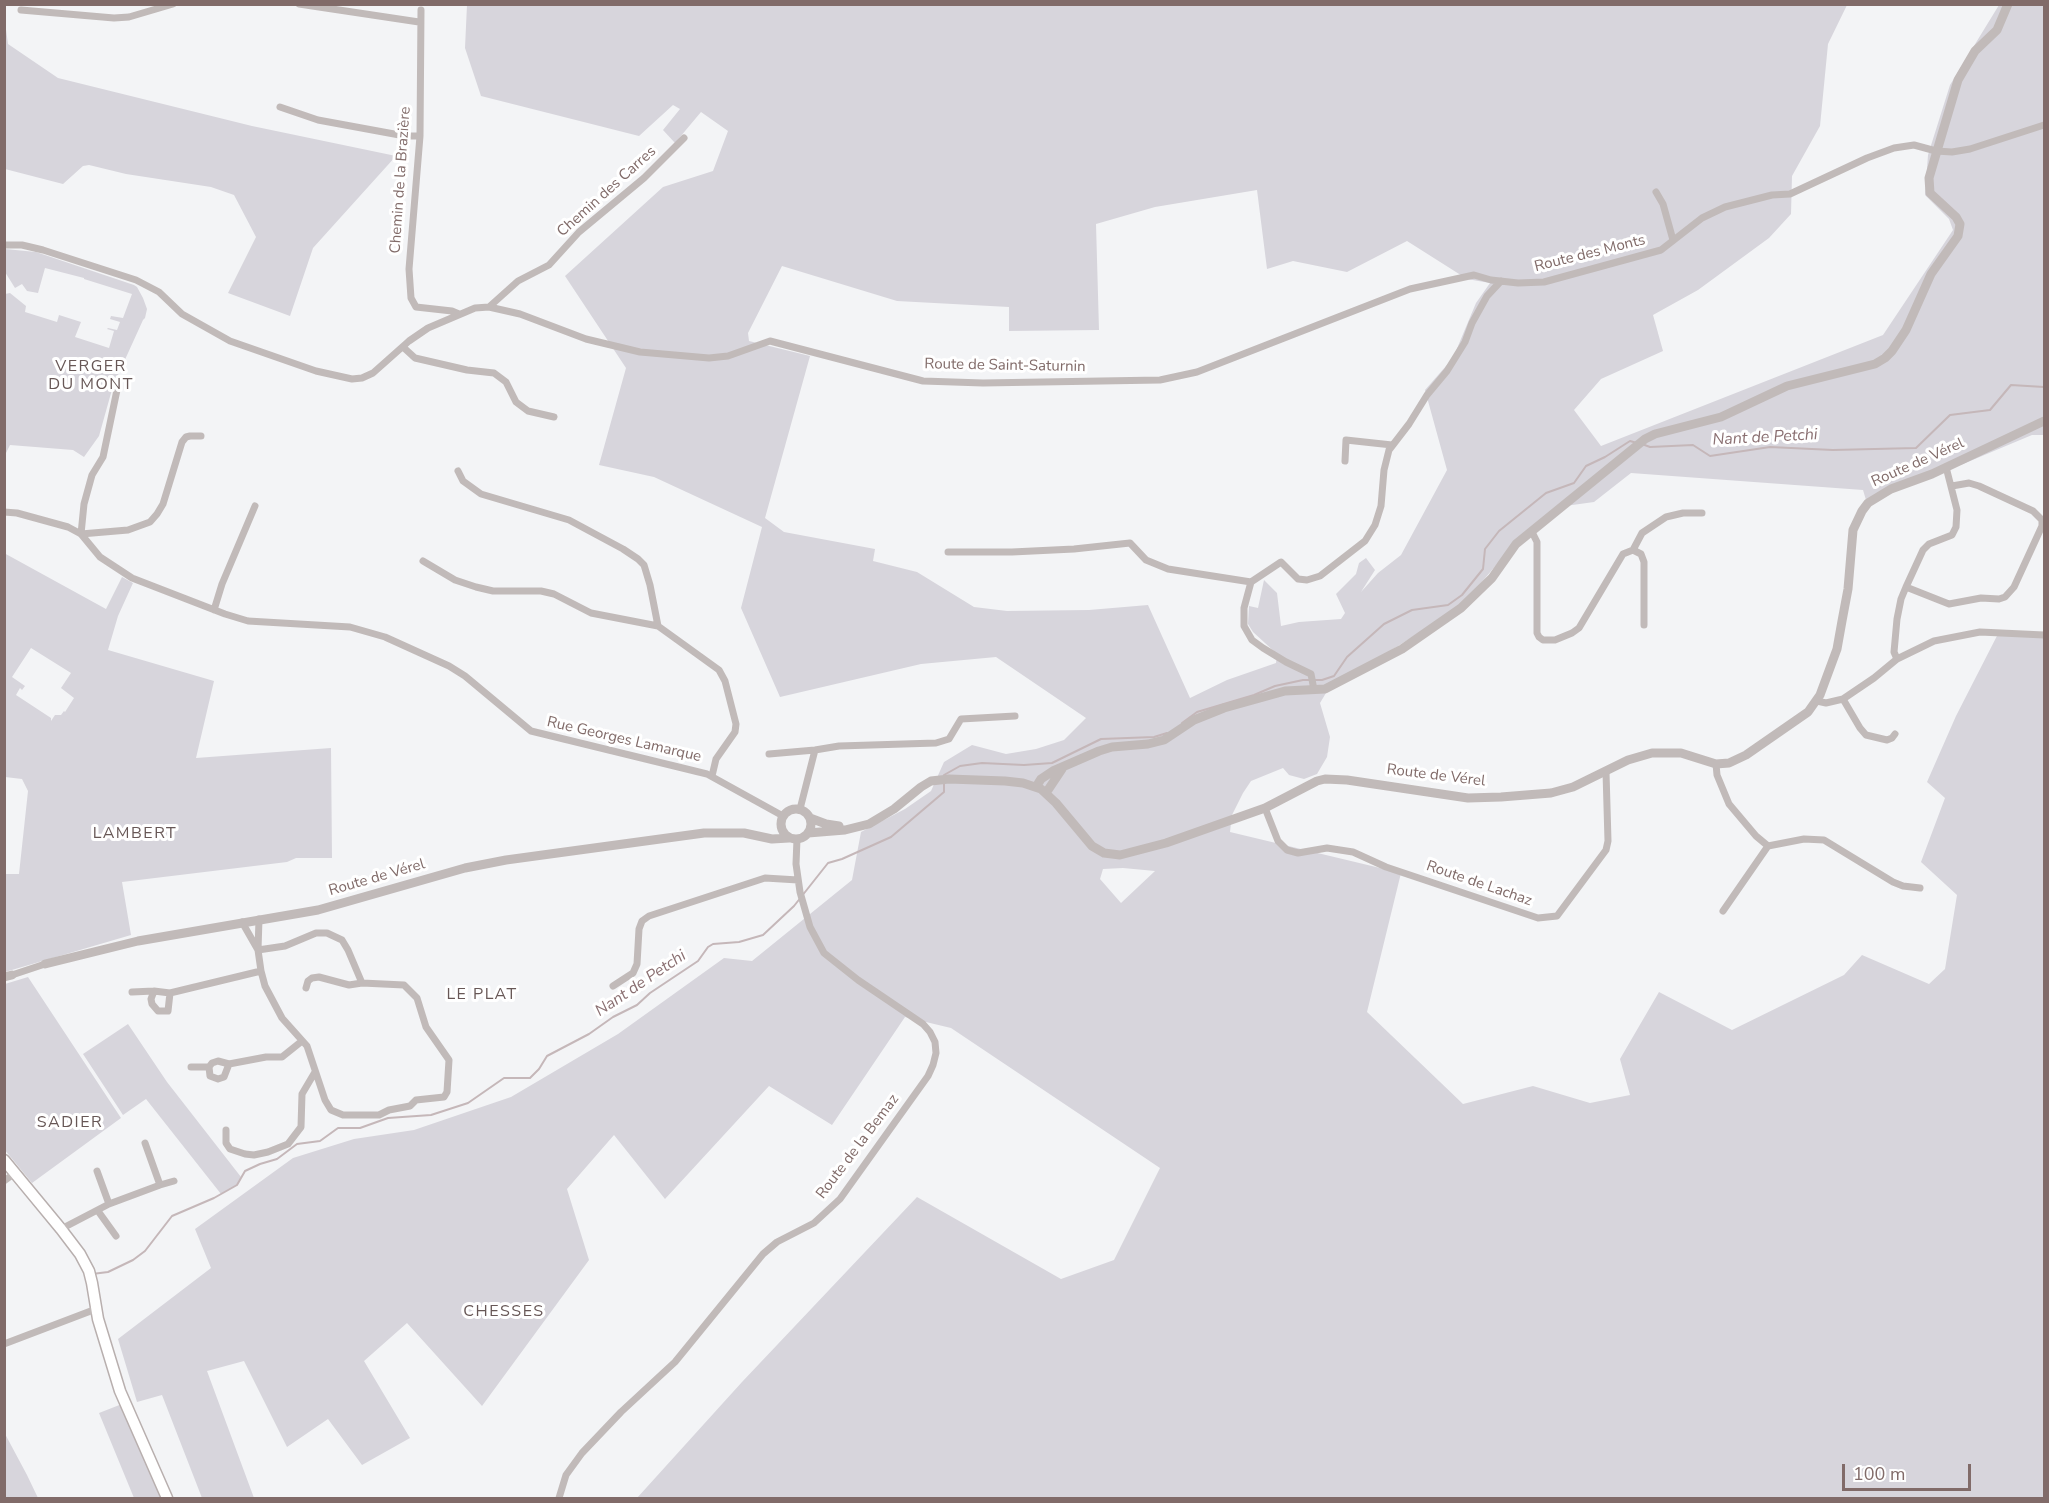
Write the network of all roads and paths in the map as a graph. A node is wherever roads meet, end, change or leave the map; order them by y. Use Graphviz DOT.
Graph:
graph roads {
  1 [pos="173,4"];
  2 [pos="298,4"];
  3 [pos="2008,4"];
  4 [pos="21,9"];
  5 [pos="421,10"];
  6 [pos="419,22"];
  7 [pos="280,107"];
  8 [pos="2044,125"];
  9 [pos="420,136"];
  10 [pos="684,138"];
  11 [pos="1936,151"];
  12 [pos="1656,192"];
  13 [pos="1673,240"];
  14 [pos="4,245"];
  15 [pos="1501,281"];
  16 [pos="489,307"];
  17 [pos="459,314"];
  18 [pos="403,347"];
  19 [pos="1100,382"];
  20 [pos="117,390"];
  21 [pos="554,417"];
  22 [pos="2044,421"];
  23 [pos="201,436"];
  24 [pos="1392,445"];
  25 [pos="1345,461"];
  26 [pos="1946,467"];
  27 [pos="458,471"];
  28 [pos="1952,486"];
  29 [pos="255,506"];
  30 [pos="4,512"];
  31 [pos="1702,513"];
  32 [pos="1532,532"];
  33 [pos="81,534"];
  34 [pos="1633,550"];
  35 [pos="948,552"];
  36 [pos="423,561"];
  37 [pos="1251,582"];
  38 [pos="1906,587"];
  39 [pos="214,610"];
  40 [pos="1644,625"];
  41 [pos="657,626"];
  42 [pos="2044,635"];
  43 [pos="1897,659"];
  44 [pos="1313,687"];
  45 [pos="1843,699"];
  46 [pos="1817,701"];
  47 [pos="1015,716"];
  48 [pos="1895,734"];
  49 [pos="815,750"];
  50 [pos="769,754"];
  51 [pos="1716,764"];
  52 [pos="1064,767"];
  53 [pos="1606,772"];
  54 [pos="712,776"];
  55 [pos="1036,787"];
  56 [pos="1046,793"];
  57 [pos="1265,808"];
  58 [pos="800,809"];
  59 [pos="810,818"];
  60 [pos="782,820"];
  61 [pos="856,827"];
  62 [pos="808,833"];
  63 [pos="761,836"];
  64 [pos="793,838"];
  65 [pos="1768,846"];
  66 [pos="798,880"];
  67 [pos="1920,888"];
  68 [pos="1723,911"];
  69 [pos="259,919"];
  70 [pos="242,922"];
  71 [pos="258,950"];
  72 [pos="45,963"];
  73 [pos="261,971"];
  74 [pos="8,976"];
  75 [pos="362,983"];
  76 [pos="613,986"];
  77 [pos="306,988"];
  78 [pos="154,991"];
  79 [pos="132,992"];
  80 [pos="170,993"];
  81 [pos="302,1041"];
  82 [pos="229,1064"];
  83 [pos="191,1067"];
  84 [pos="209,1067"];
  85 [pos="315,1072"];
  86 [pos="226,1130"];
  87 [pos="145,1143"];
  88 [pos="4,1160"];
  89 [pos="97,1171"];
  90 [pos="15,1173"];
  91 [pos="4,1181"];
  92 [pos="174,1181"];
  93 [pos="160,1185"];
  94 [pos="109,1204"];
  95 [pos="98,1211"];
  96 [pos="61,1229"];
  97 [pos="116,1236"];
  98 [pos="96,1309"];
  99 [pos="4,1344"];
  100 [pos="167,1498"];
  101 [pos="559,1498"];
  1 -- 4 [label="street"];
  2 -- 6 [label="street"];
  3 -- 11 [label="street"];
  5 -- 6 [label="street, Chemin de la Brazière"];
  6 -- 9 [label="street, Chemin de la Brazière"];
  7 -- 9 [label="street"];
  8 -- 11 [label="street, Route des Monts"];
  9 -- 17 [label="street, Chemin de la Brazière"];
  10 -- 16 [label="street, Chemin des Carres"];
  11 -- 13 [label="street, Route des Monts"];
  11 -- 32 [label="street"];
  12 -- 13 [label="street"];
  13 -- 15 [label="street, Route des Monts"];
  14 -- 18 [label="street, Route de Saint-Saturnin"];
  15 -- 19 [label="street, Route des Monts"];
  15 -- 24 [label="street"];
  16 -- 17 [label="street, Route de Saint-Saturnin"];
  16 -- 19 [label="street, Route de Saint-Saturnin"];
  17 -- 18 [label="street, Route de Saint-Saturnin"];
  18 -- 21 [label="street"];
  20 -- 33 [label="street"];
  22 -- 26 [label="street, Route de Vérel"];
  23 -- 33 [label="street"];
  24 -- 25 [label="street"];
  24 -- 37 [label="street"];
  26 -- 28 [label="street"];
  26 -- 46 [label="street, Route de Vérel"];
  27 -- 41 [label="street"];
  28 -- 38 [label="street"];
  28 -- 38 [label="street"];
  29 -- 39 [label="street"];
  30 -- 33 [label="street, Rue Georges Lamarque"];
  31 -- 34 [label="street"];
  32 -- 34 [label="street"];
  32 -- 44 [label="street"];
  33 -- 39 [label="street, Rue Georges Lamarque"];
  34 -- 40 [label="street"];
  35 -- 37 [label="street"];
  36 -- 41 [label="street"];
  37 -- 44 [label="street"];
  38 -- 43 [label="street"];
  39 -- 54 [label="street, Rue Georges Lamarque"];
  41 -- 54 [label="street"];
  42 -- 43 [label="street"];
  43 -- 45 [label="street"];
  44 -- 52 [label="street"];
  45 -- 46 [label="street"];
  45 -- 48 [label="street"];
  46 -- 51 [label="street, Route de Vérel"];
  47 -- 49 [label="street"];
  49 -- 50 [label="street"];
  49 -- 58 [label="street"];
  51 -- 53 [label="street, Route de Vérel"];
  51 -- 65 [label="street"];
  52 -- 55 [label="street"];
  52 -- 56 [label="street"];
  53 -- 57 [label="street, Route de Vérel"];
  53 -- 57 [label="street, Route de Lachaz"];
  54 -- 60 [label="street, Rue Georges Lamarque"];
  55 -- 56 [label="street, Route de Vérel"];
  55 -- 61 [label="street, Route de Vérel"];
  56 -- 57 [label="street, Route de Vérel"];
  58 -- 59 [label="street"];
  58 -- 60 [label="street"];
  59 -- 61 [label="street, Route de Vérel"];
  59 -- 62 [label="street"];
  60 -- 63 [label="street"];
  60 -- 64 [label="street"];
  61 -- 62 [label="street, Route de Vérel"];
  62 -- 64 [label="street"];
  63 -- 64 [label="street, Route de Vérel"];
  63 -- 69 [label="street, Route de Vérel"];
  64 -- 66 [label="street, Route de la Bemaz"];
  65 -- 67 [label="street"];
  65 -- 68 [label="street"];
  66 -- 76 [label="street"];
  66 -- 101 [label="street, Route de la Bemaz"];
  69 -- 70 [label="street, Route de Vérel"];
  69 -- 71 [label="street"];
  70 -- 71 [label="street"];
  70 -- 72 [label="street, Route de Vérel"];
  71 -- 73 [label="street"];
  71 -- 75 [label="street"];
  72 -- 74 [label="street, Route de Vérel"];
  73 -- 80 [label="street"];
  73 -- 81 [label="street"];
  75 -- 77 [label="street"];
  75 -- 85 [label="street"];
  78 -- 79 [label="street"];
  78 -- 80 [label="street"];
  78 -- 80 [label="street"];
  81 -- 82 [label="street"];
  81 -- 85 [label="street"];
  82 -- 84 [label="street"];
  82 -- 84 [label="street"];
  83 -- 84 [label="street"];
  85 -- 86 [label="street"];
  87 -- 93 [label="street"];
  88 -- 90 [label="main road"];
  89 -- 94 [label="street"];
  90 -- 91 [label="street"];
  90 -- 96 [label="main road"];
  92 -- 93 [label="street"];
  93 -- 94 [label="street"];
  94 -- 95 [label="street"];
  95 -- 96 [label="street"];
  95 -- 97 [label="street"];
  96 -- 98 [label="main road"];
  98 -- 99 [label="street"];
  98 -- 100 [label="main road"];
}
